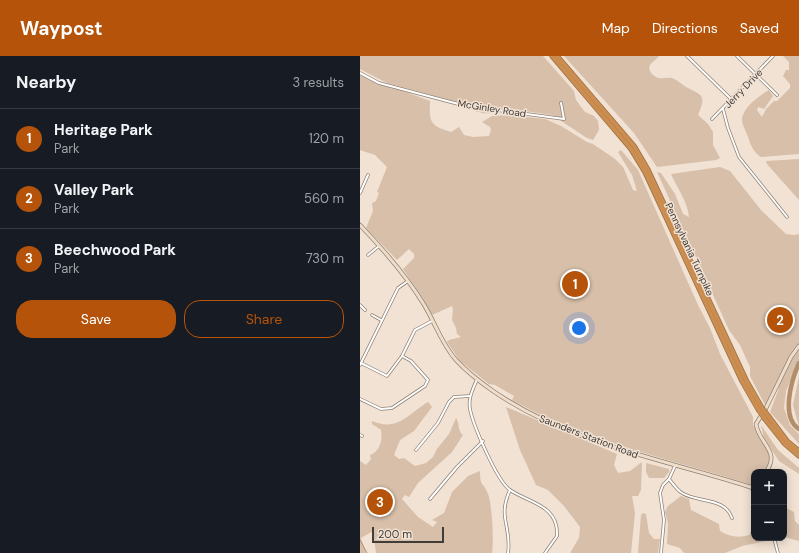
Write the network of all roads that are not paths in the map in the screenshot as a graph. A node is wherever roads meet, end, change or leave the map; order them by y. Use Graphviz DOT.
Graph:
graph roads {
  1 [pos="552,56"];
  2 [pos="557,56"];
  3 [pos="687,56"];
  4 [pos="737,56"];
  5 [pos="773,56"];
  6 [pos="360,73"];
  7 [pos="756,75"];
  8 [pos="777,95"];
  9 [pos="731,99"];
  10 [pos="561,102"];
  11 [pos="723,109"];
  12 [pos="712,119"];
  13 [pos="368,175"];
  14 [pos="360,193"];
  15 [pos="788,216"];
  16 [pos="360,225"];
  17 [pos="378,246"];
  18 [pos="368,255"];
  19 [pos="409,281"];
  20 [pos="360,305"];
  21 [pos="365,310"];
  22 [pos="372,315"];
  23 [pos="382,320"];
  24 [pos="432,321"];
  25 [pos="799,346"];
  26 [pos="402,356"];
  27 [pos="361,364"];
  28 [pos="477,379"];
  29 [pos="470,396"];
  30 [pos="360,399"];
  31 [pos="760,408"];
  32 [pos="767,418"];
  33 [pos="483,441"];
  34 [pos="416,450"];
  35 [pos="799,451"];
  36 [pos="799,456"];
  37 [pos="675,466"];
  38 [pos="768,469"];
  39 [pos="669,479"];
  40 [pos="751,486"];
  41 [pos="510,490"];
  42 [pos="430,499"];
  43 [pos="732,518"];
  44 [pos="775,541"];
  45 [pos="508,553"];
  46 [pos="546,553"];
  47 [pos="660,553"];
  48 [pos="778,553"];
  1 -- 31 [label="highway, Pennsylvania Turnpike"];
  2 -- 31 [label="highway, Pennsylvania Turnpike"];
  3 -- 9 [label="street"];
  4 -- 7 [label="street"];
  5 -- 7 [label="street, Jerry Drive"];
  6 -- 10 [label="street, McGinley Road"];
  7 -- 8 [label="street"];
  7 -- 9 [label="street, Jerry Drive"];
  9 -- 11 [label="street, Jerry Drive"];
  11 -- 12 [label="street, Jerry Drive"];
  11 -- 15 [label="street"];
  13 -- 14 [label="street"];
  16 -- 17 [label="street, Saunders Station Road"];
  17 -- 18 [label="street"];
  17 -- 19 [label="street, Saunders Station Road"];
  19 -- 23 [label="street"];
  19 -- 24 [label="street, Saunders Station Road"];
  20 -- 21 [label="street"];
  22 -- 23 [label="street"];
  23 -- 27 [label="street"];
  24 -- 26 [label="street"];
  24 -- 28 [label="street, Saunders Station Road"];
  25 -- 38 [label="street"];
  26 -- 27 [label="street"];
  26 -- 30 [label="street"];
  28 -- 29 [label="street"];
  28 -- 37 [label="street, Saunders Station Road"];
  29 -- 33 [label="street"];
  29 -- 34 [label="street"];
  31 -- 32 [label="highway, Pennsylvania Turnpike, bridge"];
  32 -- 35 [label="highway, Pennsylvania Turnpike"];
  32 -- 36 [label="highway, Pennsylvania Turnpike"];
  33 -- 41 [label="street"];
  33 -- 42 [label="street"];
  37 -- 39 [label="street"];
  37 -- 40 [label="street, Saunders Station Road"];
  39 -- 43 [label="street"];
  39 -- 47 [label="street"];
  41 -- 45 [label="street"];
  41 -- 46 [label="street"];
  44 -- 48 [label="street"];
}
